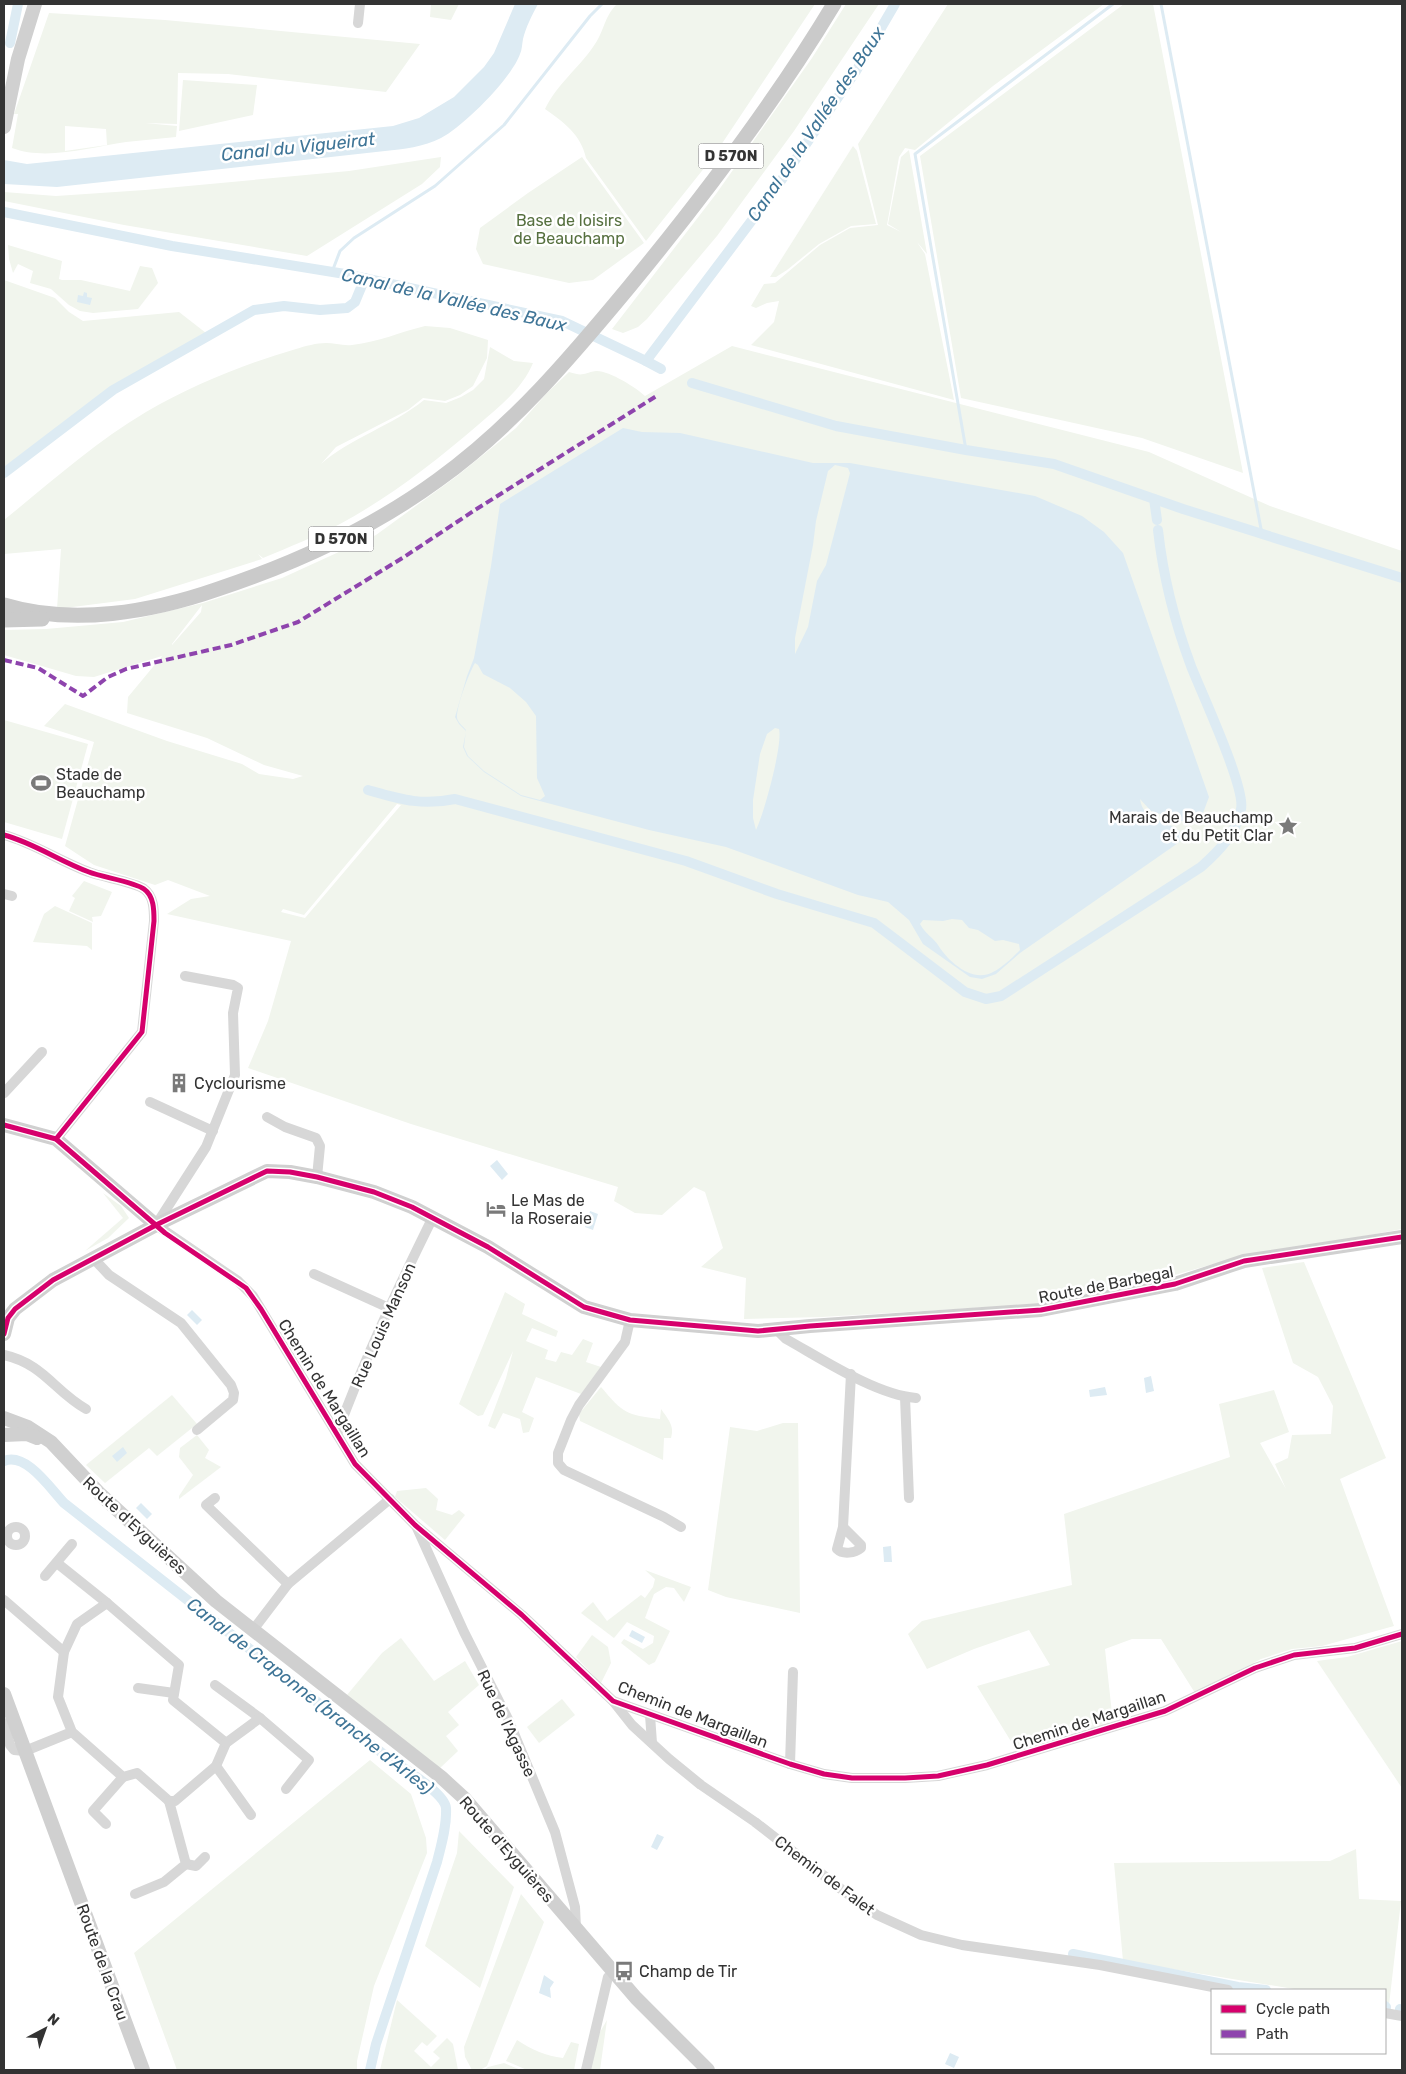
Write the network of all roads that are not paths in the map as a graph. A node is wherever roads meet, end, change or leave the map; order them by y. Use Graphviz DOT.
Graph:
graph roads {
  1 [pos="35,4"];
  2 [pos="360,4"];
  3 [pos="834,4"];
  4 [pos="358,23"];
  5 [pos="4,127"];
  6 [pos="4,605"];
  7 [pos="73,615"];
  8 [pos="4,620"];
  9 [pos="4,835"];
  10 [pos="185,976"];
  11 [pos="42,1052"];
  12 [pos="4,1093"];
  13 [pos="150,1102"];
  14 [pos="267,1117"];
  15 [pos="4,1125"];
  16 [pos="213,1131"];
  17 [pos="56,1138"];
  18 [pos="317,1177"];
  19 [pos="138,1209"];
  20 [pos="433,1217"];
  21 [pos="156,1225"];
  22 [pos="1402,1237"];
  23 [pos="128,1240"];
  24 [pos="93,1258"];
  25 [pos="314,1274"];
  26 [pos="389,1308"];
  27 [pos="630,1320"];
  28 [pos="778,1330"];
  29 [pos="4,1334"];
  30 [pos="4,1355"];
  31 [pos="851,1374"];
  32 [pos="905,1397"];
  33 [pos="916,1398"];
  34 [pos="86,1409"];
  35 [pos="4,1418"];
  36 [pos="197,1430"];
  37 [pos="337,1434"];
  38 [pos="4,1435"];
  39 [pos="60,1453"];
  40 [pos="215,1498"];
  41 [pos="909,1498"];
  42 [pos="390,1499"];
  43 [pos="416,1525"];
  44 [pos="681,1527"];
  45 [pos="843,1527"];
  46 [pos="12,1543"];
  47 [pos="72,1544"];
  48 [pos="4,1551"];
  49 [pos="57,1563"];
  50 [pos="45,1576"];
  51 [pos="288,1584"];
  52 [pos="4,1600"];
  53 [pos="107,1603"];
  54 [pos="253,1630"];
  55 [pos="1402,1634"];
  56 [pos="64,1652"];
  57 [pos="793,1672"];
  58 [pos="215,1685"];
  59 [pos="138,1688"];
  60 [pos="174,1693"];
  61 [pos="4,1694"];
  62 [pos="613,1701"];
  63 [pos="650,1715"];
  64 [pos="260,1718"];
  65 [pos="4,1723"];
  66 [pos="72,1732"];
  67 [pos="226,1743"];
  68 [pos="652,1743"];
  69 [pos="26,1752"];
  70 [pos="790,1764"];
  71 [pos="216,1766"];
  72 [pos="123,1777"];
  73 [pos="286,1789"];
  74 [pos="169,1801"];
  75 [pos="251,1815"];
  76 [pos="106,1824"];
  77 [pos="205,1857"];
  78 [pos="186,1864"];
  79 [pos="135,1894"];
  80 [pos="576,1928"];
  81 [pos="614,1972"];
  82 [pos="1223,1989"];
  83 [pos="1386,2013"];
  84 [pos="1402,2016"];
  85 [pos="142,2070"];
  86 [pos="586,2070"];
  87 [pos="708,2070"];
  1 -- 5 [label="street"];
  2 -- 4 [label="street"];
  3 -- 7 [label="main road, D 570N"];
  6 -- 7 [label="main road, D 570N"];
  7 -- 8 [label="main road, D 570N"];
  9 -- 17 [label="street"];
  10 -- 16 [label="street"];
  11 -- 12 [label="street"];
  13 -- 16 [label="street"];
  14 -- 18 [label="street"];
  15 -- 17 [label="street"];
  16 -- 21 [label="street"];
  17 -- 19 [label="street"];
  18 -- 20 [label="street, Route de Barbegal"];
  18 -- 21 [label="street, Route de Barbegal"];
  19 -- 21 [label="street"];
  19 -- 23 [label="street"];
  20 -- 26 [label="street, Rue Louis Manson"];
  20 -- 27 [label="street, Route de Barbegal"];
  21 -- 23 [label="street, Route de Barbegal"];
  21 -- 37 [label="street, Chemin de Margaillan"];
  22 -- 28 [label="street, Route de Barbegal"];
  23 -- 24 [label="street, Route de Barbegal"];
  24 -- 29 [label="street, Route de Barbegal"];
  24 -- 36 [label="street"];
  25 -- 26 [label="street"];
  26 -- 37 [label="street, Rue Louis Manson"];
  27 -- 28 [label="street, Route de Barbegal"];
  27 -- 44 [label="street"];
  28 -- 31 [label="street"];
  30 -- 34 [label="street"];
  31 -- 32 [label="street"];
  31 -- 45 [label="street"];
  32 -- 33 [label="street"];
  32 -- 41 [label="street"];
  35 -- 39 [label="street, Route d'Eyguières"];
  37 -- 42 [label="street, Chemin de Margaillan"];
  38 -- 39 [label="street, Route d'Eyguières"];
  39 -- 54 [label="street, Route d'Eyguières"];
  40 -- 51 [label="street"];
  42 -- 43 [label="street, Chemin de Margaillan"];
  42 -- 51 [label="street"];
  43 -- 62 [label="street, Chemin de Margaillan"];
  43 -- 80 [label="street, Rue de l'Agasse"];
  46 -- 48 [label="street"];
  47 -- 49 [label="street"];
  49 -- 50 [label="street"];
  49 -- 53 [label="street"];
  51 -- 54 [label="street"];
  52 -- 56 [label="street"];
  53 -- 56 [label="street"];
  53 -- 60 [label="street"];
  54 -- 80 [label="street, Route d'Eyguières"];
  55 -- 70 [label="street, Chemin de Margaillan"];
  56 -- 66 [label="street"];
  57 -- 70 [label="street"];
  58 -- 64 [label="street"];
  59 -- 60 [label="street"];
  60 -- 67 [label="street"];
  61 -- 69 [label="street, Route de la Crau"];
  62 -- 63 [label="street, Chemin de Margaillan"];
  62 -- 68 [label="street, Chemin de Falet"];
  63 -- 68 [label="street"];
  63 -- 70 [label="street, Chemin de Margaillan"];
  64 -- 67 [label="street"];
  64 -- 73 [label="street"];
  65 -- 69 [label="street"];
  66 -- 69 [label="street"];
  66 -- 72 [label="street"];
  67 -- 71 [label="street"];
  68 -- 82 [label="street, Chemin de Falet"];
  69 -- 85 [label="street, Route de la Crau"];
  71 -- 74 [label="street"];
  71 -- 75 [label="street"];
  72 -- 74 [label="street"];
  72 -- 76 [label="street"];
  74 -- 78 [label="street"];
  77 -- 78 [label="street"];
  78 -- 79 [label="street"];
  80 -- 81 [label="street, Route d'Eyguières"];
  81 -- 86 [label="street"];
  81 -- 87 [label="street, Route d'Eyguières"];
  83 -- 84 [label="street"];
}
